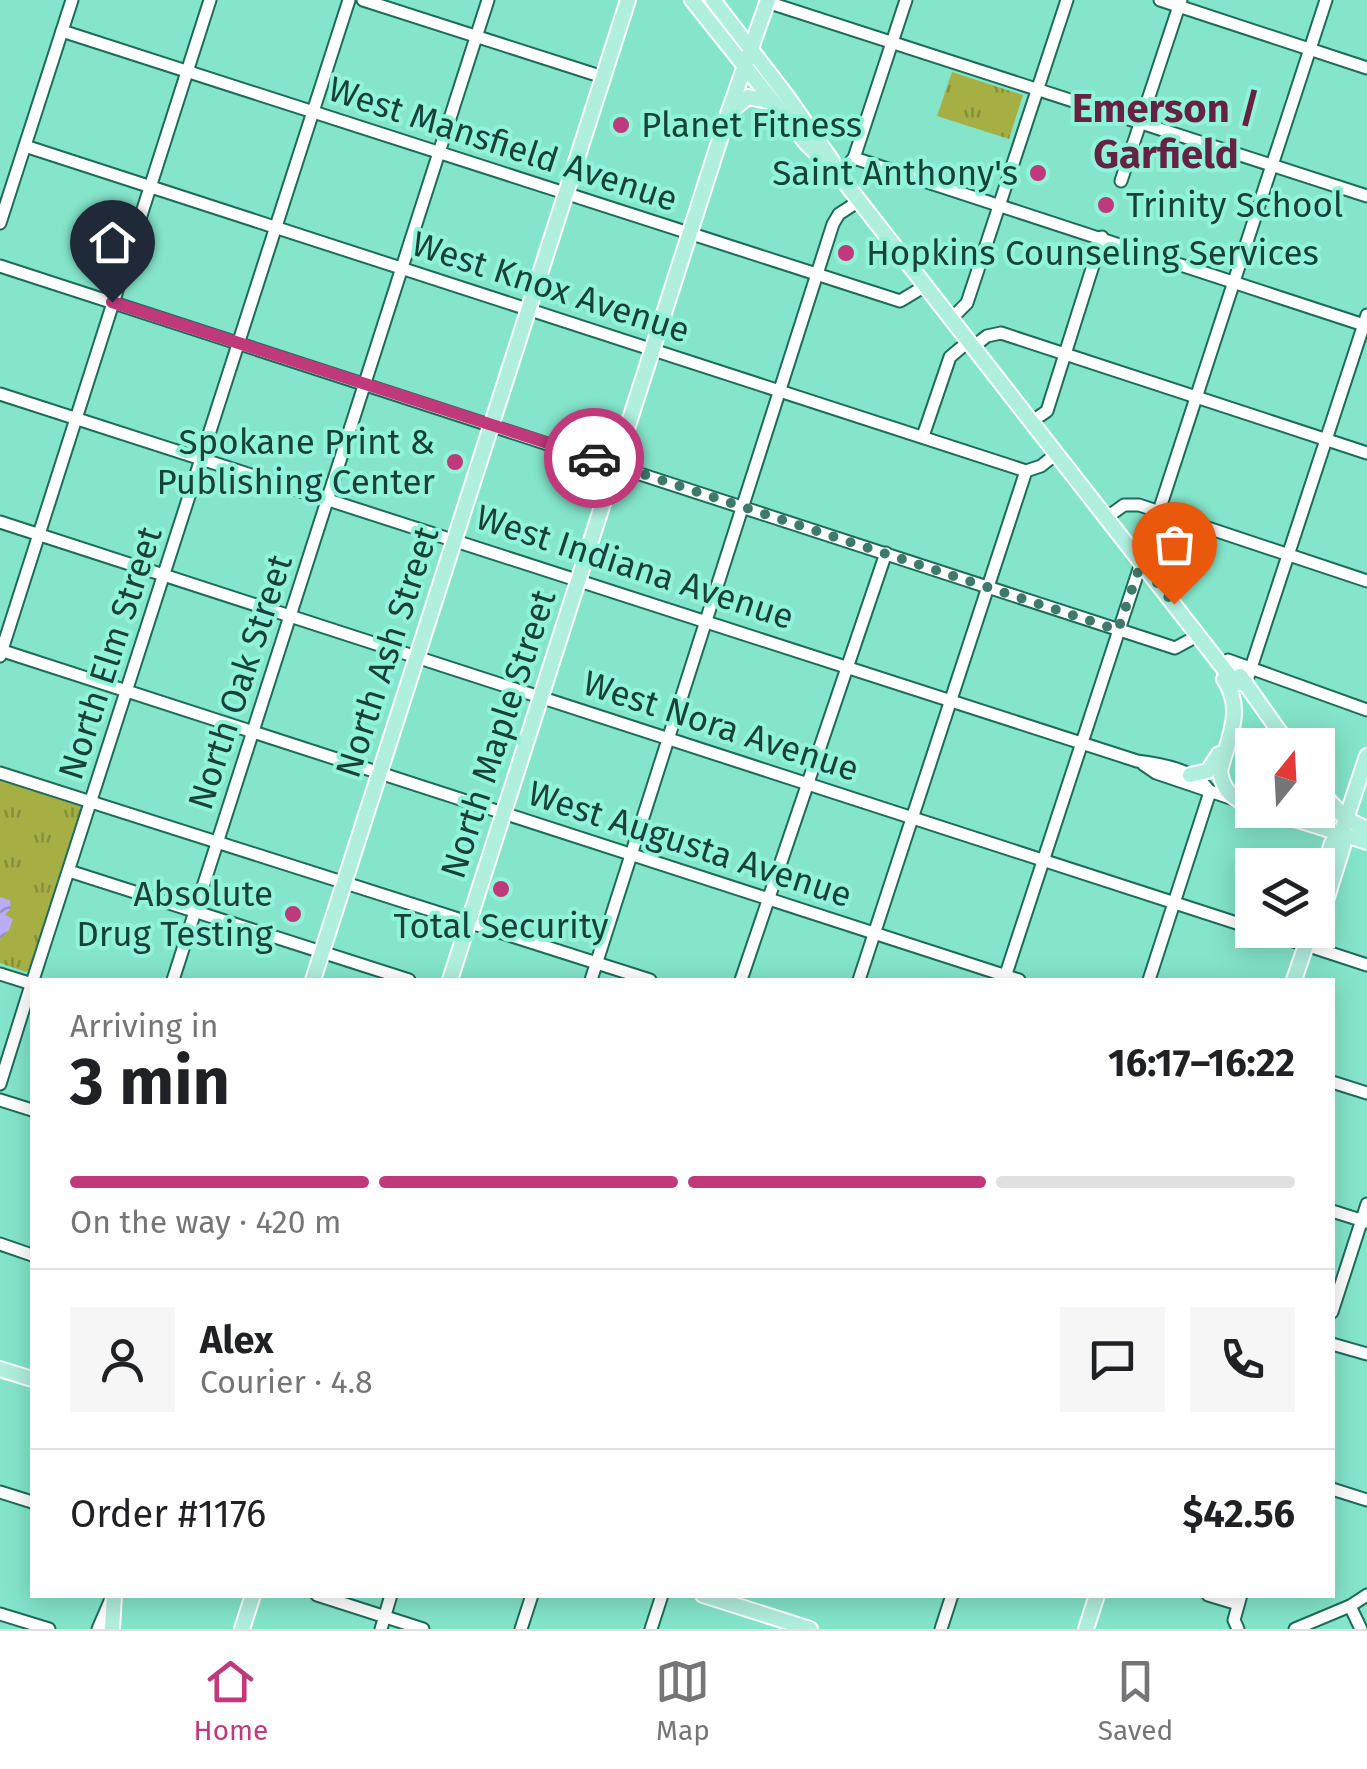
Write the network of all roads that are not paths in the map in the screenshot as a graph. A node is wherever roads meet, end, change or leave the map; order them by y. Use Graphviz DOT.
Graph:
graph roads {
  1 [pos="72,0"];
  2 [pos="210,0"];
  3 [pos="349,0"];
  4 [pos="363,0"];
  5 [pos="488,0"];
  6 [pos="628,0"];
  7 [pos="692,0"];
  8 [pos="712,0"];
  9 [pos="906,0"];
  10 [pos="1066,0"];
  11 [pos="1160,0"];
  12 [pos="1326,0"];
  13 [pos="768,1"];
  14 [pos="1180,3"];
  15 [pos="62,31"];
  16 [pos="476,36"];
  17 [pos="892,42"];
  18 [pos="750,48"];
  19 [pos="1309,49"];
  20 [pos="744,66"];
  21 [pos="1367,68"];
  22 [pos="187,72"];
  23 [pos="603,77"];
  24 [pos="1037,89"];
  25 [pos="773,102"];
  26 [pos="313,112"];
  27 [pos="728,114"];
  28 [pos="1140,122"];
  29 [pos="25,146"];
  30 [pos="439,152"];
  31 [pos="854,158"];
  32 [pos="1271,165"];
  33 [pos="839,175"];
  34 [pos="1121,181"];
  35 [pos="150,187"];
  36 [pos="566,192"];
  37 [pos="1367,196"];
  38 [pos="860,201"];
  39 [pos="999,204"];
  40 [pos="0,223"];
  41 [pos="276,227"];
  42 [pos="691,234"];
  43 [pos="1102,237"];
  44 [pos="0,266"];
  45 [pos="402,268"];
  46 [pos="818,274"];
  47 [pos="1233,281"];
  48 [pos="925,286"];
  49 [pos="112,302"];
  50 [pos="528,308"];
  51 [pos="951,319"];
  52 [pos="1366,322"];
  53 [pos="238,343"];
  54 [pos="971,344"];
  55 [pos="653,349"];
  56 [pos="1064,353"];
  57 [pos="364,383"];
  58 [pos="781,390"];
  59 [pos="0,394"];
  60 [pos="1196,397"];
  61 [pos="76,418"];
  62 [pos="1031,422"];
  63 [pos="491,424"];
  64 [pos="922,436"];
  65 [pos="1326,440"];
  66 [pos="1367,453"];
  67 [pos="1056,454"];
  68 [pos="202,459"];
  69 [pos="615,465"];
  70 [pos="1026,470"];
  71 [pos="328,500"];
  72 [pos="744,506"];
  73 [pos="1158,511"];
  74 [pos="1106,518"];
  75 [pos="0,522"];
  76 [pos="39,536"];
  77 [pos="455,540"];
  78 [pos="886,553"];
  79 [pos="1288,554"];
  80 [pos="1141,563"];
  81 [pos="164,576"];
  82 [pos="578,580"];
  83 [pos="1367,581"];
  84 [pos="987,586"];
  85 [pos="290,616"];
  86 [pos="706,620"];
  87 [pos="1118,630"];
  88 [pos="1199,636"];
  89 [pos="1,652"];
  90 [pos="417,656"];
  91 [pos="1219,664"];
  92 [pos="848,667"];
  93 [pos="1248,676"];
  94 [pos="127,692"];
  95 [pos="541,697"];
  96 [pos="950,700"];
  97 [pos="1367,710"];
  98 [pos="1266,711"];
  99 [pos="1278,728"];
  100 [pos="253,732"];
  101 [pos="1229,735"];
  102 [pos="668,738"];
  103 [pos="1082,742"];
  104 [pos="1367,756"];
  105 [pos="1138,761"];
  106 [pos="0,773"];
  107 [pos="379,773"];
  108 [pos="1190,774"];
  109 [pos="808,783"];
  110 [pos="1210,792"];
  111 [pos="1235,799"];
  112 [pos="1235,800"];
  113 [pos="91,802"];
  114 [pos="504,812"];
  115 [pos="1335,814"];
  116 [pos="912,816"];
  117 [pos="1335,824"];
  118 [pos="1343,826"];
  119 [pos="1367,829"];
  120 [pos="1367,842"];
  121 [pos="218,843"];
  122 [pos="1330,848"];
  123 [pos="632,852"];
  124 [pos="1044,860"];
  125 [pos="1335,869"];
  126 [pos="69,870"];
  127 [pos="344,883"];
  128 [pos="770,898"];
  129 [pos="1175,902"];
  130 [pos="196,910"];
  131 [pos="468,922"];
  132 [pos="1235,922"];
  133 [pos="874,932"];
  134 [pos="1302,948"];
  135 [pos="1328,948"];
  136 [pos="322,952"];
  137 [pos="597,963"];
  138 [pos="1367,965"];
  139 [pos="0,974"];
  140 [pos="33,978"];
  141 [pos="174,978"];
  142 [pos="314,978"];
  143 [pos="403,978"];
  144 [pos="451,978"];
  145 [pos="592,978"];
  146 [pos="644,978"];
  147 [pos="743,978"];
  148 [pos="860,978"];
  149 [pos="1004,978"];
  150 [pos="1150,978"];
  151 [pos="1295,978"];
  152 [pos="30,982"];
  153 [pos="30,988"];
  154 [pos="1335,1083"];
  155 [pos="0,1084"];
  156 [pos="1367,1093"];
  157 [pos="0,1100"];
  158 [pos="30,1109"];
  159 [pos="1367,1204"];
  160 [pos="1335,1211"];
  161 [pos="1364,1221"];
  162 [pos="0,1244"];
  163 [pos="30,1254"];
  164 [pos="1335,1303"];
  165 [pos="1335,1345"];
  166 [pos="1367,1354"];
  167 [pos="0,1369"];
  168 [pos="30,1378"];
  169 [pos="1335,1490"];
  170 [pos="0,1492"];
  171 [pos="1367,1500"];
  172 [pos="30,1501"];
  173 [pos="1367,1595"];
  174 [pos="113,1598"];
  175 [pos="114,1598"];
  176 [pos="252,1598"];
  177 [pos="324,1598"];
  178 [pos="391,1598"];
  179 [pos="531,1598"];
  180 [pos="661,1598"];
  181 [pos="712,1598"];
  182 [pos="951,1598"];
  183 [pos="1096,1598"];
  184 [pos="1239,1600"];
  185 [pos="1350,1606"];
  186 [pos="0,1614"];
  187 [pos="383,1623"];
  188 [pos="48,1629"];
  189 [pos="98,1629"];
  190 [pos="112,1629"];
  191 [pos="242,1629"];
  192 [pos="423,1629"];
  193 [pos="521,1629"];
  194 [pos="651,1629"];
  195 [pos="810,1629"];
  196 [pos="941,1629"];
  197 [pos="1086,1629"];
  198 [pos="1238,1629"];
  199 [pos="1294,1629"];
  200 [pos="1362,1629"];
  1 -- 15 [label="street"];
  2 -- 22 [label="street"];
  3 -- 26 [label="street, North Elm Street"];
  4 -- 16 [label="street"];
  5 -- 16 [label="street, North Oak Street"];
  6 -- 23 [label="main road, North Ash Street"];
  7 -- 20 [label="main road"];
  8 -- 18 [label="main road"];
  9 -- 17 [label="street"];
  10 -- 24 [label="street"];
  11 -- 14 [label="street"];
  12 -- 19 [label="street"];
  13 -- 17 [label="street"];
  13 -- 18 [label="main road, North Maple Street"];
  14 -- 19 [label="street"];
  14 -- 28 [label="street"];
  15 -- 22 [label="street, West Mansfield Avenue"];
  15 -- 29 [label="street"];
  16 -- 23 [label="street"];
  16 -- 30 [label="street, North Oak Street"];
  17 -- 24 [label="street"];
  17 -- 31 [label="street"];
  18 -- 20 [label="main road, North Maple Street"];
  18 -- 33 [label="main road"];
  19 -- 21 [label="street"];
  19 -- 32 [label="street"];
  20 -- 25 [label="main road"];
  20 -- 27 [label="main road, North Maple Street"];
  22 -- 26 [label="street, West Mansfield Avenue"];
  22 -- 35 [label="street"];
  23 -- 36 [label="main road, North Ash Street"];
  24 -- 28 [label="street"];
  24 -- 39 [label="street"];
  25 -- 27 [label="main road"];
  25 -- 33 [label="main road"];
  26 -- 30 [label="street, West Mansfield Avenue"];
  26 -- 41 [label="street, North Elm Street"];
  27 -- 42 [label="main road, North Maple Street"];
  28 -- 32 [label="street"];
  28 -- 34 [label="street"];
  29 -- 35 [label="street, West Knox Avenue"];
  29 -- 40 [label="street"];
  30 -- 36 [label="street, West Mansfield Avenue"];
  30 -- 45 [label="street, North Oak Street"];
  31 -- 33 [label="street"];
  31 -- 39 [label="street"];
  32 -- 37 [label="street"];
  32 -- 47 [label="street"];
  33 -- 38 [label="main road"];
  35 -- 41 [label="street, West Knox Avenue"];
  35 -- 49 [label="street"];
  36 -- 42 [label="street, West Mansfield Avenue"];
  36 -- 50 [label="main road, North Ash Street"];
  38 -- 46 [label="street"];
  38 -- 48 [label="main road"];
  39 -- 43 [label="street"];
  39 -- 51 [label="street"];
  41 -- 45 [label="street, West Knox Avenue"];
  41 -- 53 [label="street, North Elm Street"];
  42 -- 46 [label="street, West Mansfield Avenue"];
  42 -- 55 [label="main road, North Maple Street"];
  43 -- 47 [label="street"];
  43 -- 56 [label="street"];
  44 -- 49 [label="street"];
  45 -- 50 [label="street, West Knox Avenue"];
  45 -- 57 [label="street, North Oak Street"];
  46 -- 48 [label="street, West Mansfield Avenue"];
  46 -- 58 [label="street"];
  47 -- 52 [label="street"];
  47 -- 60 [label="street"];
  48 -- 51 [label="main road"];
  49 -- 53 [label="street"];
  49 -- 61 [label="street"];
  50 -- 55 [label="street, West Knox Avenue"];
  50 -- 63 [label="main road, North Ash Street"];
  51 -- 54 [label="main road"];
  52 -- 65 [label="street"];
  53 -- 57 [label="street"];
  53 -- 68 [label="street, North Elm Street"];
  54 -- 56 [label="street"];
  54 -- 62 [label="main road"];
  54 -- 64 [label="street"];
  55 -- 58 [label="street, West Knox Avenue"];
  55 -- 69 [label="main road, North Maple Street"];
  56 -- 60 [label="street"];
  56 -- 62 [label="street"];
  57 -- 63 [label="street"];
  57 -- 71 [label="street, North Oak Street"];
  58 -- 64 [label="street, West Knox Avenue"];
  58 -- 72 [label="street"];
  59 -- 61 [label="street, West Indiana Avenue"];
  60 -- 65 [label="street"];
  60 -- 73 [label="street"];
  61 -- 68 [label="street, West Indiana Avenue"];
  61 -- 76 [label="street"];
  62 -- 67 [label="main road"];
  63 -- 69 [label="street"];
  63 -- 77 [label="main road, North Ash Street"];
  64 -- 70 [label="street, West Knox Avenue"];
  65 -- 66 [label="street"];
  65 -- 79 [label="street"];
  67 -- 70 [label="street"];
  67 -- 74 [label="main road"];
  68 -- 71 [label="street, West Indiana Avenue"];
  68 -- 81 [label="street, North Elm Street"];
  69 -- 72 [label="street"];
  69 -- 82 [label="main road, North Maple Street"];
  70 -- 84 [label="street"];
  71 -- 77 [label="street, West Indiana Avenue"];
  71 -- 85 [label="street, North Oak Street"];
  72 -- 78 [label="street"];
  72 -- 86 [label="street"];
  73 -- 74 [label="street"];
  73 -- 79 [label="street"];
  74 -- 80 [label="main road"];
  75 -- 76 [label="street, West Nora Avenue"];
  76 -- 81 [label="street, West Nora Avenue"];
  76 -- 89 [label="street"];
  77 -- 82 [label="street, West Indiana Avenue"];
  77 -- 90 [label="main road, North Ash Street"];
  78 -- 84 [label="street"];
  78 -- 92 [label="street"];
  79 -- 83 [label="street"];
  79 -- 93 [label="street"];
  80 -- 87 [label="street"];
  80 -- 88 [label="main road"];
  81 -- 85 [label="street, West Nora Avenue"];
  81 -- 94 [label="street, North Elm Street"];
  82 -- 86 [label="street, West Indiana Avenue"];
  82 -- 95 [label="main road, North Maple Street"];
  84 -- 87 [label="street"];
  84 -- 96 [label="street"];
  85 -- 90 [label="street, West Nora Avenue"];
  85 -- 100 [label="street, North Oak Street"];
  86 -- 92 [label="street, West Indiana Avenue"];
  86 -- 102 [label="street"];
  87 -- 88 [label="street"];
  87 -- 103 [label="street"];
  88 -- 91 [label="main road"];
  89 -- 94 [label="street, West Augusta Avenue"];
  90 -- 95 [label="street, West Nora Avenue"];
  90 -- 107 [label="main road, North Ash Street"];
  91 -- 93 [label="main road"];
  91 -- 101 [label="main road"];
  92 -- 96 [label="street, West Indiana Avenue"];
  92 -- 109 [label="street"];
  93 -- 97 [label="street"];
  93 -- 98 [label="main road"];
  94 -- 100 [label="street, West Augusta Avenue"];
  94 -- 113 [label="street, North Elm Street"];
  95 -- 102 [label="street, West Nora Avenue"];
  95 -- 114 [label="main road, North Maple Street"];
  96 -- 103 [label="street, West Indiana Avenue"];
  96 -- 116 [label="street"];
  98 -- 99 [label="main road"];
  98 -- 101 [label="main road"];
  100 -- 107 [label="street, West Augusta Avenue"];
  100 -- 121 [label="street, North Oak Street"];
  101 -- 108 [label="main road"];
  101 -- 111 [label="main road"];
  102 -- 109 [label="street, West Nora Avenue"];
  102 -- 123 [label="street"];
  103 -- 105 [label="street, West Indiana Avenue"];
  103 -- 124 [label="street"];
  104 -- 118 [label="main road"];
  105 -- 108 [label="street, West Indiana Avenue"];
  105 -- 110 [label="street, West Indiana Avenue"];
  106 -- 113 [label="street"];
  107 -- 114 [label="street, West Augusta Avenue"];
  107 -- 127 [label="main road, North Ash Street"];
  108 -- 110 [label="street, West Indiana Avenue"];
  109 -- 116 [label="street, West Nora Avenue"];
  109 -- 128 [label="street"];
  110 -- 112 [label="street, West Indiana Avenue"];
  110 -- 129 [label="street"];
  113 -- 121 [label="street"];
  113 -- 126 [label="street, North Elm Street"];
  114 -- 123 [label="street, West Augusta Avenue"];
  114 -- 131 [label="main road, North Maple Street"];
  115 -- 118 [label="main road"];
  116 -- 124 [label="street, West Nora Avenue"];
  116 -- 133 [label="street"];
  117 -- 118 [label="main road"];
  118 -- 119 [label="main road"];
  118 -- 120 [label="main road"];
  118 -- 122 [label="main road"];
  118 -- 125 [label="main road"];
  121 -- 127 [label="street"];
  121 -- 130 [label="street, North Oak Street"];
  123 -- 128 [label="street, West Augusta Avenue"];
  123 -- 137 [label="street"];
  124 -- 129 [label="street, West Nora Avenue"];
  124 -- 149 [label="street"];
  126 -- 130 [label="street"];
  126 -- 140 [label="street, North Elm Street"];
  127 -- 131 [label="street"];
  127 -- 136 [label="main road, North Ash Street"];
  128 -- 133 [label="street, West Augusta Avenue"];
  128 -- 147 [label="street"];
  129 -- 132 [label="street, West Nora Avenue"];
  129 -- 150 [label="street"];
  130 -- 136 [label="street"];
  130 -- 141 [label="street, North Oak Street"];
  131 -- 137 [label="street"];
  131 -- 144 [label="main road, North Maple Street"];
  133 -- 148 [label="street"];
  133 -- 149 [label="street, West Augusta Avenue"];
  134 -- 151 [label="main road"];
  135 -- 138 [label="street"];
  136 -- 142 [label="main road, North Ash Street"];
  136 -- 143 [label="street"];
  137 -- 145 [label="street"];
  137 -- 146 [label="street"];
  139 -- 152 [label="street"];
  153 -- 155 [label="street, North Elm Street"];
  154 -- 156 [label="street"];
  157 -- 158 [label="street"];
  159 -- 161 [label="street"];
  160 -- 161 [label="street"];
  161 -- 164 [label="street"];
  162 -- 163 [label="street"];
  165 -- 166 [label="street"];
  167 -- 168 [label="main road"];
  169 -- 171 [label="street"];
  170 -- 172 [label="street"];
  173 -- 185 [label="street"];
  174 -- 189 [label="street"];
  175 -- 190 [label="main road"];
  176 -- 191 [label="main road"];
  177 -- 187 [label="street"];
  178 -- 187 [label="street"];
  179 -- 193 [label="street"];
  180 -- 194 [label="street"];
  181 -- 195 [label="main road"];
  182 -- 196 [label="street"];
  183 -- 197 [label="main road"];
  184 -- 198 [label="street"];
  185 -- 199 [label="street"];
  185 -- 200 [label="street"];
  186 -- 188 [label="street"];
  187 -- 192 [label="street"];
}
